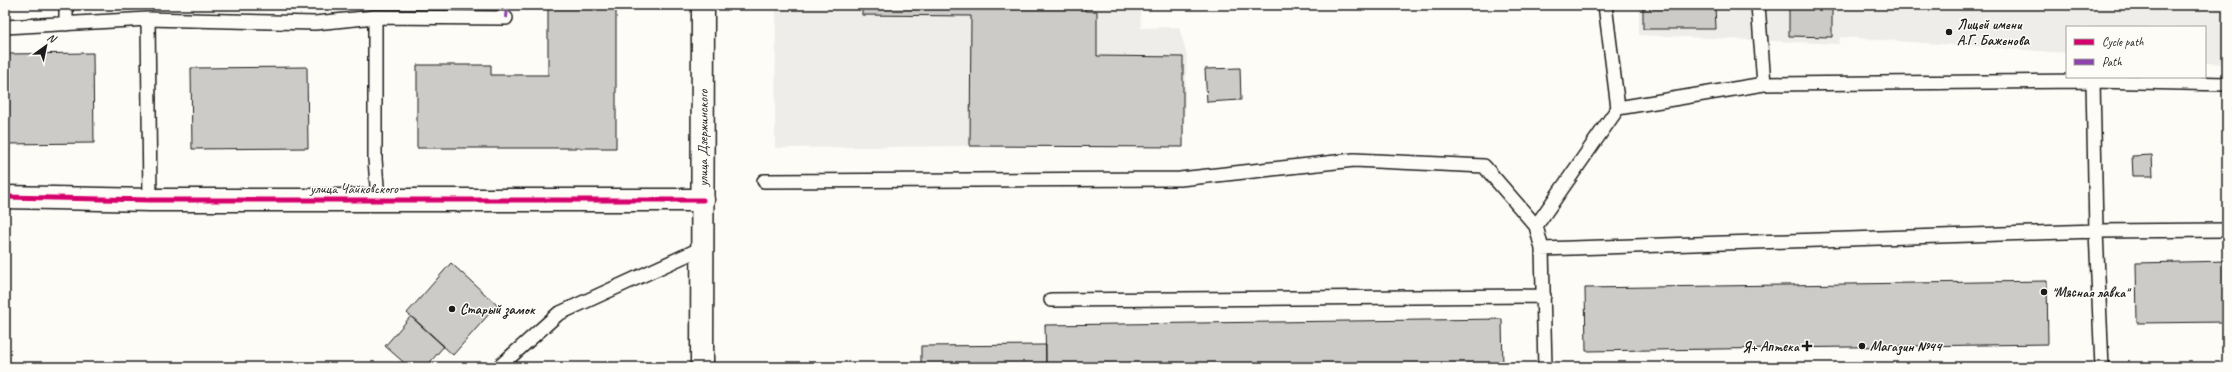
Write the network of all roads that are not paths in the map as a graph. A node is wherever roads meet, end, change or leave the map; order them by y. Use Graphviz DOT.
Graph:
graph roads {
  1 [pos="66,5"];
  2 [pos="703,5"];
  3 [pos="1605,5"];
  4 [pos="1758,5"];
  5 [pos="375,17"];
  6 [pos="506,18"];
  7 [pos="148,19"];
  8 [pos="66,24"];
  9 [pos="5,27"];
  10 [pos="2093,81"];
  11 [pos="1764,84"];
  12 [pos="2227,84"];
  13 [pos="1618,108"];
  14 [pos="764,181"];
  15 [pos="5,197"];
  16 [pos="150,200"];
  17 [pos="378,200"];
  18 [pos="703,200"];
  19 [pos="1536,226"];
  20 [pos="2227,230"];
  21 [pos="2096,231"];
  22 [pos="702,248"];
  23 [pos="1542,249"];
  24 [pos="1544,296"];
  25 [pos="1051,300"];
  26 [pos="499,367"];
  27 [pos="702,367"];
  28 [pos="1545,367"];
  29 [pos="2102,367"];
  1 -- 8 [label="lane"];
  2 -- 18 [label="street, улица Дзержинского"];
  3 -- 13 [label="lane"];
  4 -- 11 [label="lane"];
  5 -- 6 [label="lane"];
  5 -- 7 [label="lane"];
  5 -- 17 [label="lane"];
  7 -- 8 [label="lane"];
  7 -- 16 [label="lane"];
  8 -- 9 [label="lane"];
  10 -- 11 [label="lane"];
  10 -- 12 [label="lane"];
  10 -- 21 [label="lane"];
  11 -- 13 [label="lane"];
  13 -- 19 [label="lane"];
  14 -- 19 [label="lane"];
  15 -- 16 [label="street, улица Чайковского"];
  16 -- 17 [label="street, улица Чайковского"];
  17 -- 18 [label="street, улица Чайковского"];
  18 -- 22 [label="street, улица Дзержинского"];
  19 -- 23 [label="lane"];
  20 -- 21 [label="lane"];
  21 -- 23 [label="lane"];
  21 -- 29 [label="lane"];
  22 -- 26 [label="lane"];
  22 -- 27 [label="street, улица Дзержинского"];
  23 -- 24 [label="lane"];
  24 -- 25 [label="lane"];
  24 -- 28 [label="lane"];
}
